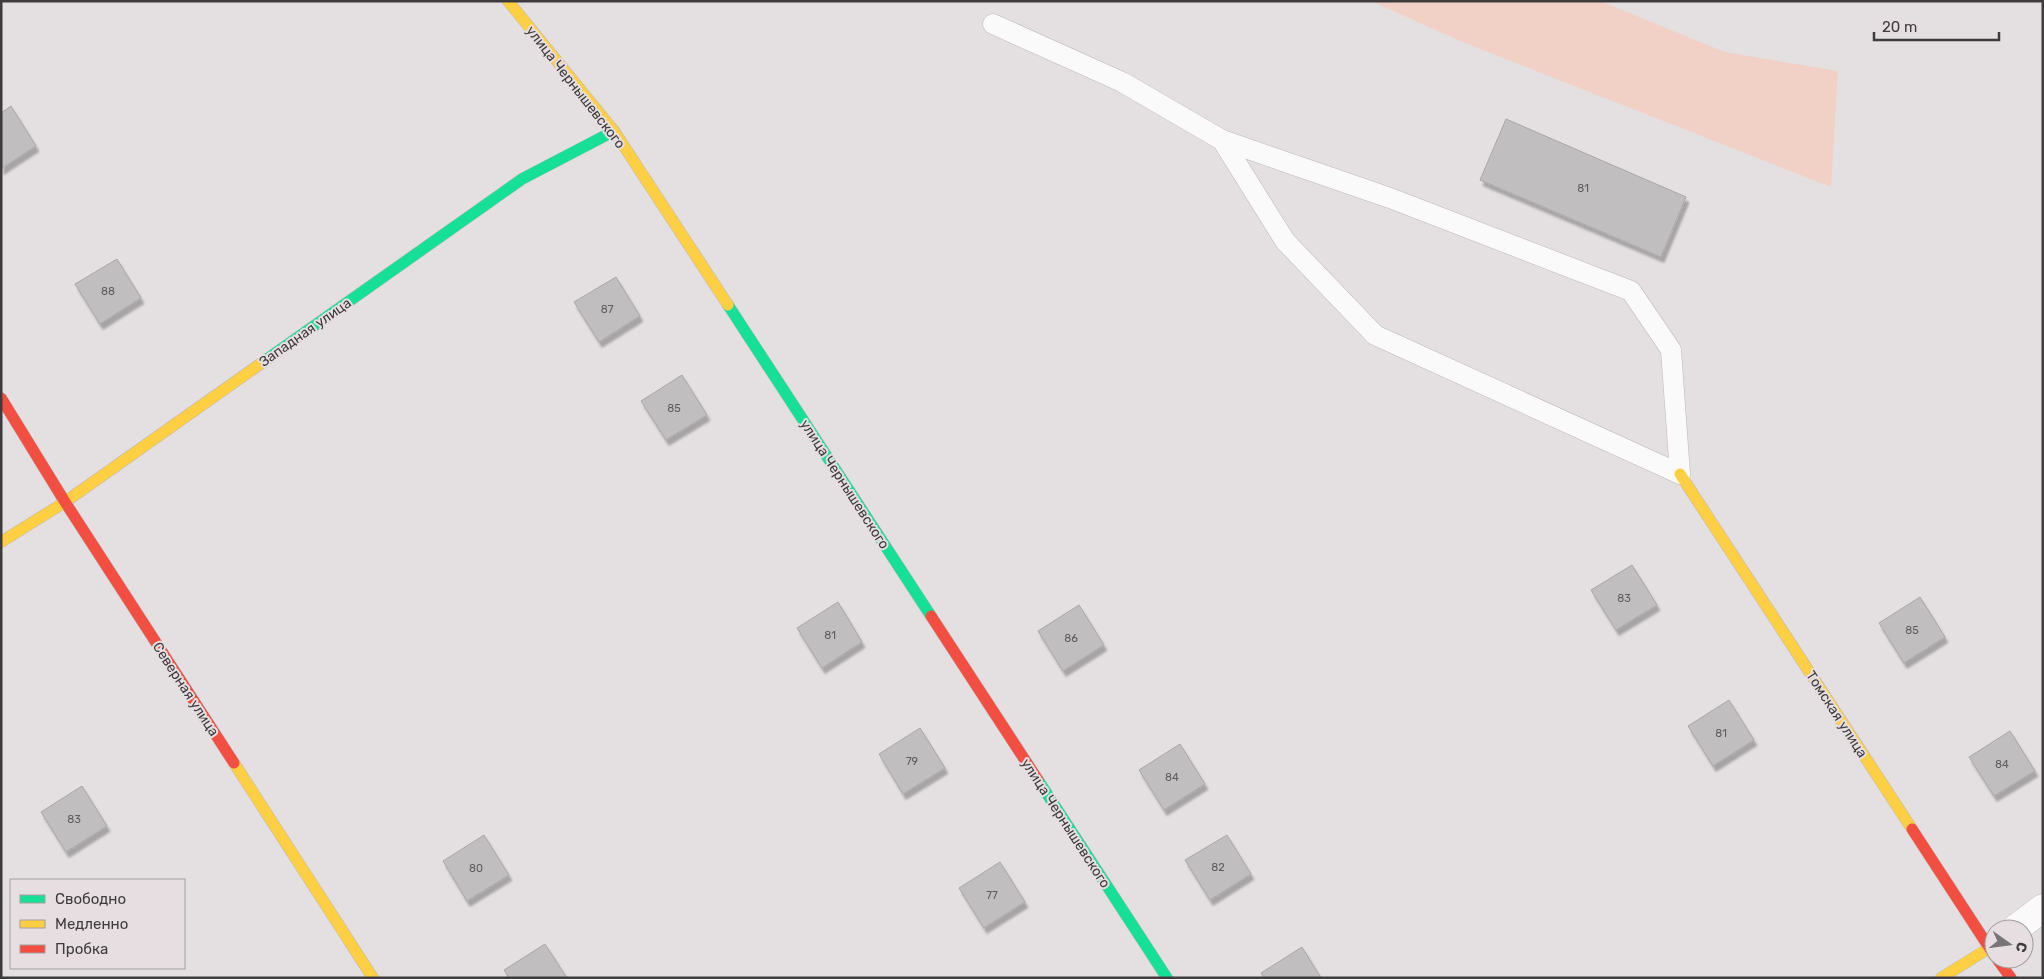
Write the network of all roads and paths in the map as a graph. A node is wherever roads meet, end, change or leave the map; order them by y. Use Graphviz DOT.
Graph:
graph roads {
  1 [pos="508,1"];
  2 [pos="994,24"];
  3 [pos="614,131"];
  4 [pos="1222,140"];
  5 [pos="1,398"];
  6 [pos="1680,474"];
  7 [pos="65,502"];
  8 [pos="1,542"];
  9 [pos="2043,908"];
  10 [pos="2028,919"];
  11 [pos="1984,937"];
  12 [pos="1984,954"];
  13 [pos="373,978"];
  14 [pos="1167,978"];
  15 [pos="1941,978"];
  1 -- 3 [label="street, улица Чернышевского"];
  2 -- 4 [label="lane"];
  3 -- 7 [label="street, Западная улица"];
  3 -- 14 [label="street, улица Чернышевского"];
  4 -- 6 [label="lane"];
  4 -- 6 [label="lane"];
  5 -- 7 [label="street, Северная улица"];
  6 -- 11 [label="street, Томская улица"];
  7 -- 8 [label="street, Западная улица"];
  7 -- 13 [label="street, Северная улица"];
  9 -- 10 [label="street"];
  12 -- 15 [label="street"];
}
